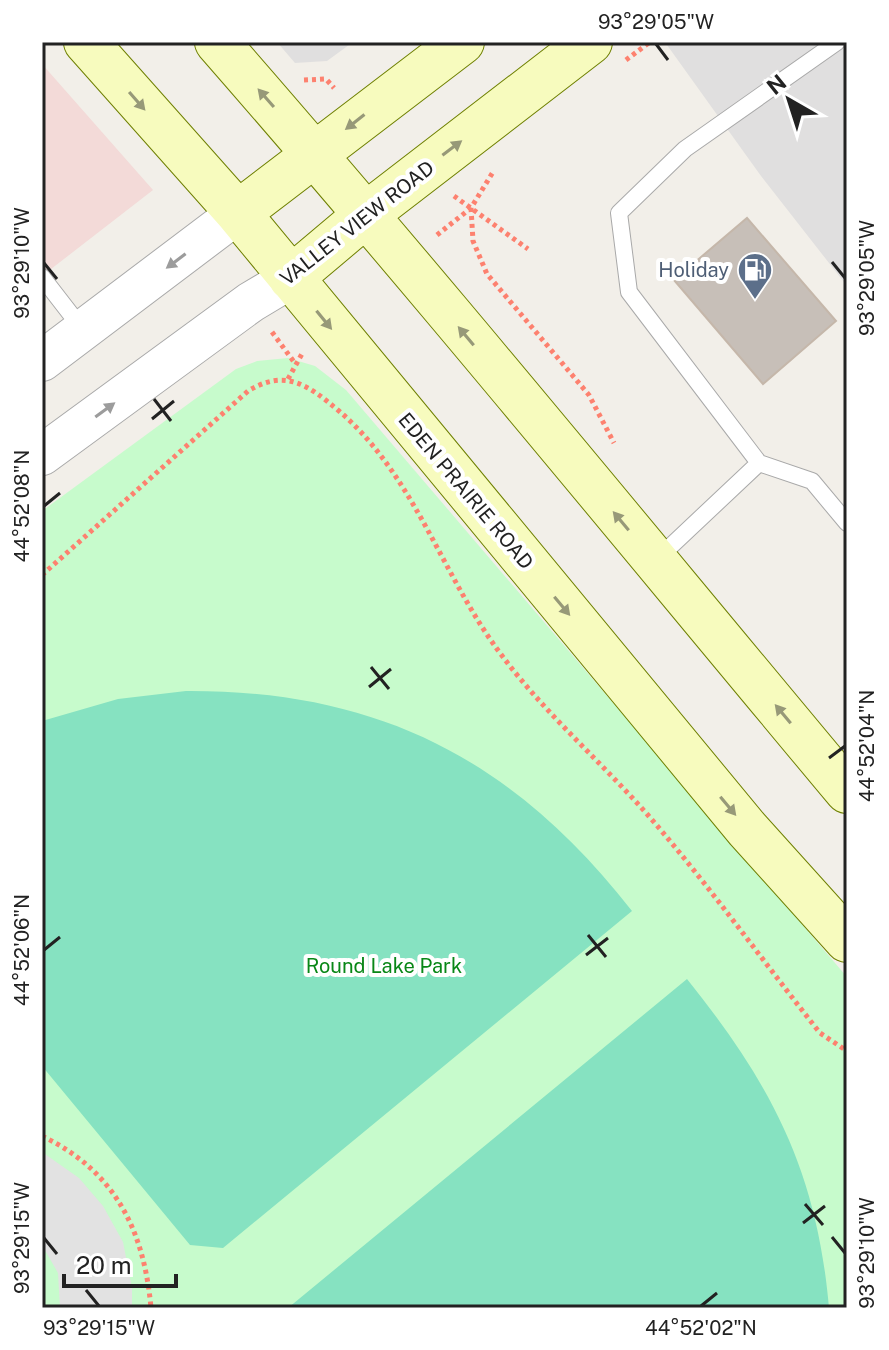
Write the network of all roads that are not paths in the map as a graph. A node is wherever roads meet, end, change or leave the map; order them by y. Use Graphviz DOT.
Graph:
graph roads {
  1 [pos="86,42"];
  2 [pos="217,42"];
  3 [pos="462,42"];
  4 [pos="590,42"];
  5 [pos="837,42"];
  6 [pos="315,154"];
  7 [pos="238,213"];
  8 [pos="368,213"];
  9 [pos="42,277"];
  10 [pos="291,278"];
  11 [pos="84,331"];
  12 [pos="42,361"];
  13 [pos="42,455"];
  14 [pos="759,463"];
  15 [pos="847,523"];
  16 [pos="655,561"];
  17 [pos="847,791"];
  18 [pos="847,940"];
  1 -- 7 [label="main road, EDEN PRAIRIE ROAD, one-way"];
  6 -- 2 [label="main road, one-way"];
  3 -- 6 [label="main road, one-way"];
  8 -- 4 [label="main road, VALLEY VIEW ROAD, one-way"];
  5 -- 14 [label="lane"];
  6 -- 7 [label="main road"];
  6 -- 8 [label="main road"];
  7 -- 10 [label="main road, EDEN PRAIRIE ROAD"];
  7 -- 11 [label="street, one-way"];
  8 -- 10 [label="main road, VALLEY VIEW ROAD"];
  16 -- 8 [label="main road, one-way"];
  9 -- 11 [label="lane"];
  13 -- 10 [label="street, VALLEY VIEW ROAD, one-way"];
  10 -- 18 [label="main road, EDEN PRAIRIE ROAD, one-way"];
  11 -- 12 [label="street"];
  14 -- 15 [label="lane"];
  14 -- 16 [label="lane"];
  17 -- 16 [label="main road, one-way"];
}
